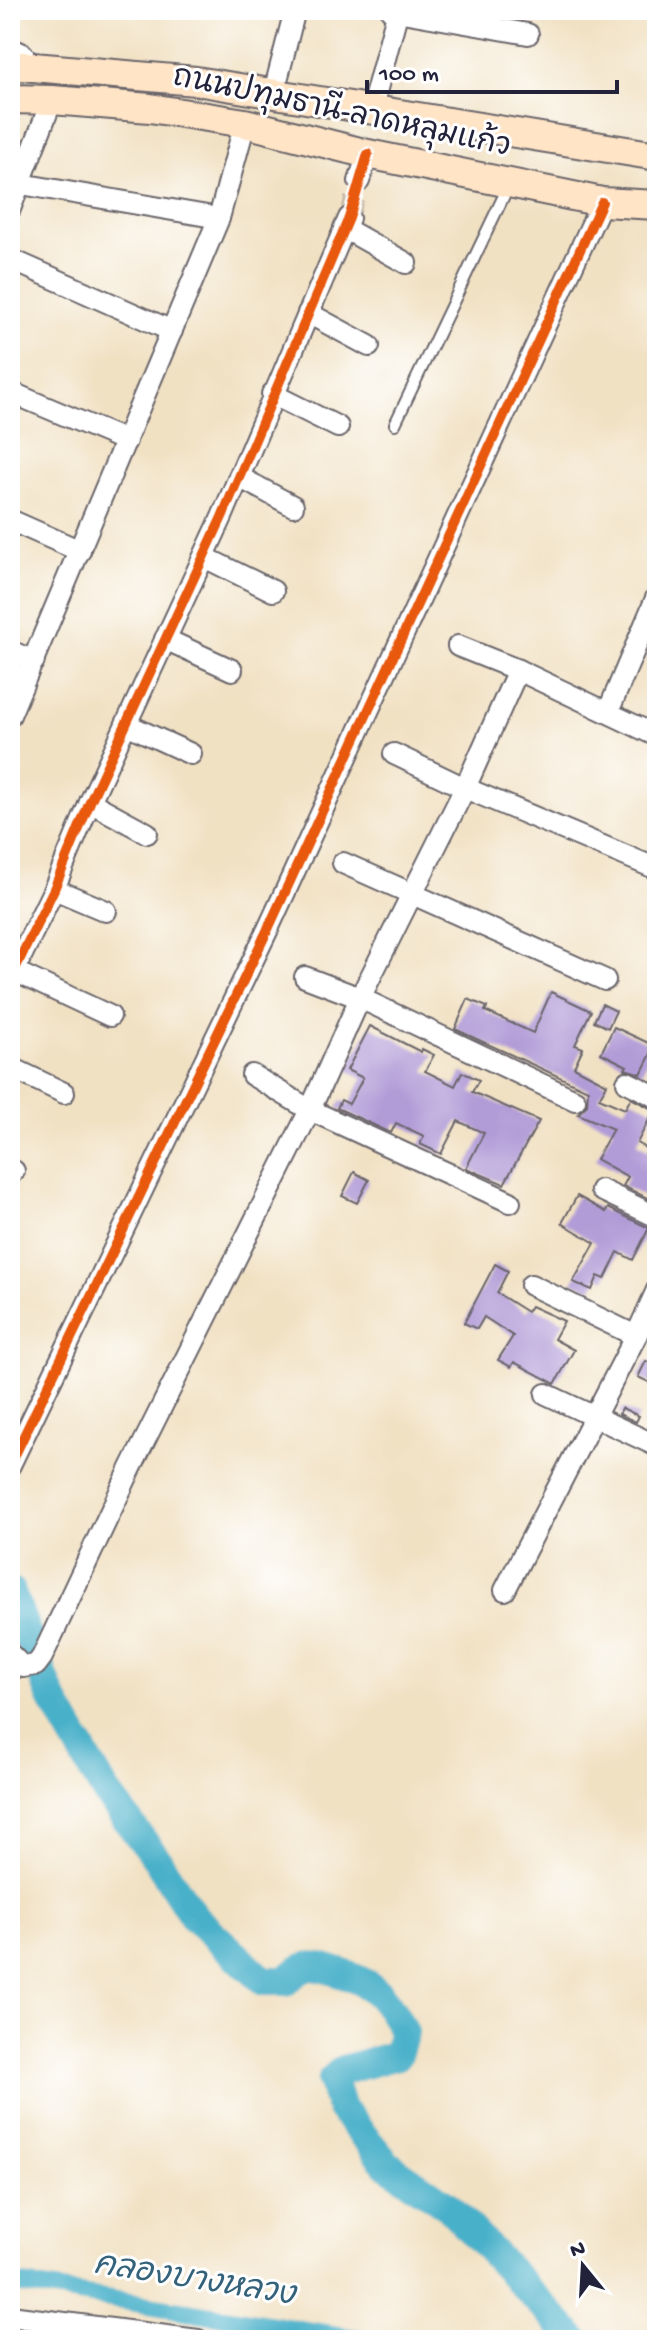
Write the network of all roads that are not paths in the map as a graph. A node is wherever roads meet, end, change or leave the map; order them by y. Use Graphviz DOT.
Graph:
graph roads {
  1 [pos="295,10"];
  2 [pos="396,11"];
  3 [pos="528,34"];
  4 [pos="16,59"];
  5 [pos="274,92"];
  6 [pos="10,99"];
  7 [pos="52,100"];
  8 [pos="371,111"];
  9 [pos="245,123"];
  10 [pos="368,154"];
  11 [pos="657,156"];
  12 [pos="359,181"];
  13 [pos="21,184"];
  14 [pos="510,184"];
  15 [pos="602,202"];
  16 [pos="657,205"];
  17 [pos="10,209"];
  18 [pos="219,218"];
  19 [pos="10,259"];
  20 [pos="406,263"];
  21 [pos="308,313"];
  22 [pos="172,331"];
  23 [pos="369,346"];
  24 [pos="10,392"];
  25 [pos="272,394"];
  26 [pos="395,424"];
  27 [pos="338,427"];
  28 [pos="126,441"];
  29 [pos="239,477"];
  30 [pos="293,506"];
  31 [pos="10,520"];
  32 [pos="80,551"];
  33 [pos="204,557"];
  34 [pos="273,591"];
  35 [pos="657,596"];
  36 [pos="165,639"];
  37 [pos="458,646"];
  38 [pos="10,651"];
  39 [pos="34,661"];
  40 [pos="232,670"];
  41 [pos="518,670"];
  42 [pos="608,712"];
  43 [pos="10,715"];
  44 [pos="126,724"];
  45 [pos="657,736"];
  46 [pos="191,754"];
  47 [pos="394,754"];
  48 [pos="465,788"];
  49 [pos="90,802"];
  50 [pos="147,833"];
  51 [pos="343,863"];
  52 [pos="657,869"];
  53 [pos="54,889"];
  54 [pos="414,894"];
  55 [pos="106,911"];
  56 [pos="12,975"];
  57 [pos="305,977"];
  58 [pos="605,980"];
  59 [pos="360,998"];
  60 [pos="110,1016"];
  61 [pos="10,1067"];
  62 [pos="252,1075"];
  63 [pos="627,1082"];
  64 [pos="64,1093"];
  65 [pos="657,1097"];
  66 [pos="575,1100"];
  67 [pos="310,1110"];
  68 [pos="601,1190"];
  69 [pos="510,1202"];
  70 [pos="657,1217"];
  71 [pos="531,1285"];
  72 [pos="657,1290"];
  73 [pos="646,1327"];
  74 [pos="546,1394"];
  75 [pos="595,1415"];
  76 [pos="657,1446"];
  77 [pos="10,1465"];
  78 [pos="505,1590"];
  79 [pos="10,1654"];
  80 [pos="10,2316"];
  81 [pos="198,2340"];
  1 -- 5 [label="street"];
  2 -- 3 [label="street"];
  2 -- 8 [label="street"];
  4 -- 5 [label="main road, ถนนปทุมธานี-ลาดหลุมแก้ว"];
  5 -- 8 [label="main road, ถนนปทุมธานี-ลาดหลุมแก้ว"];
  6 -- 7 [label="main road, ถนนปทุมธานี-ลาดหลุมแก้ว"];
  7 -- 9 [label="main road, ถนนปทุมธานี-ลาดหลุมแก้ว"];
  7 -- 13 [label="street"];
  8 -- 11 [label="main road, ถนนปทุมธานี-ลาดหลุมแก้ว"];
  9 -- 10 [label="main road, ถนนปทุมธานี-ลาดหลุมแก้ว"];
  9 -- 18 [label="street"];
  10 -- 12 [label="street"];
  10 -- 14 [label="main road, ถนนปทุมธานี-ลาดหลุมแก้ว"];
  13 -- 17 [label="street"];
  13 -- 18 [label="street"];
  14 -- 15 [label="main road, ถนนปทุมธานี-ลาดหลุมแก้ว"];
  14 -- 26 [label="lane"];
  15 -- 16 [label="main road, ถนนปทุมธานี-ลาดหลุมแก้ว"];
  15 -- 77 [label="street"];
  18 -- 22 [label="street"];
  19 -- 22 [label="street"];
  20 -- 21 [label="street"];
  21 -- 23 [label="street"];
  21 -- 25 [label="street"];
  22 -- 28 [label="street"];
  24 -- 28 [label="street"];
  25 -- 27 [label="street"];
  25 -- 29 [label="street"];
  28 -- 32 [label="street"];
  29 -- 30 [label="street"];
  29 -- 33 [label="street"];
  31 -- 32 [label="street"];
  32 -- 39 [label="street"];
  33 -- 34 [label="street"];
  33 -- 36 [label="street"];
  35 -- 42 [label="street"];
  36 -- 40 [label="street"];
  36 -- 44 [label="street"];
  37 -- 41 [label="street"];
  38 -- 39 [label="street"];
  39 -- 43 [label="street"];
  41 -- 42 [label="street"];
  41 -- 48 [label="street"];
  42 -- 45 [label="street"];
  44 -- 46 [label="street"];
  44 -- 49 [label="street"];
  47 -- 48 [label="street"];
  48 -- 52 [label="street"];
  48 -- 54 [label="street"];
  49 -- 50 [label="street"];
  49 -- 53 [label="street"];
  51 -- 54 [label="street"];
  53 -- 55 [label="street"];
  53 -- 56 [label="street"];
  54 -- 58 [label="street"];
  54 -- 59 [label="street"];
  56 -- 60 [label="street"];
  57 -- 59 [label="street"];
  59 -- 66 [label="street"];
  59 -- 67 [label="street"];
  61 -- 64 [label="street"];
  62 -- 67 [label="street"];
  63 -- 65 [label="street"];
  67 -- 69 [label="street"];
  67 -- 79 [label="street"];
  68 -- 70 [label="street"];
  71 -- 73 [label="street"];
  72 -- 73 [label="street"];
  73 -- 75 [label="street"];
  74 -- 75 [label="street"];
  75 -- 76 [label="street"];
  75 -- 78 [label="street"];
  80 -- 81 [label="street"];
}
